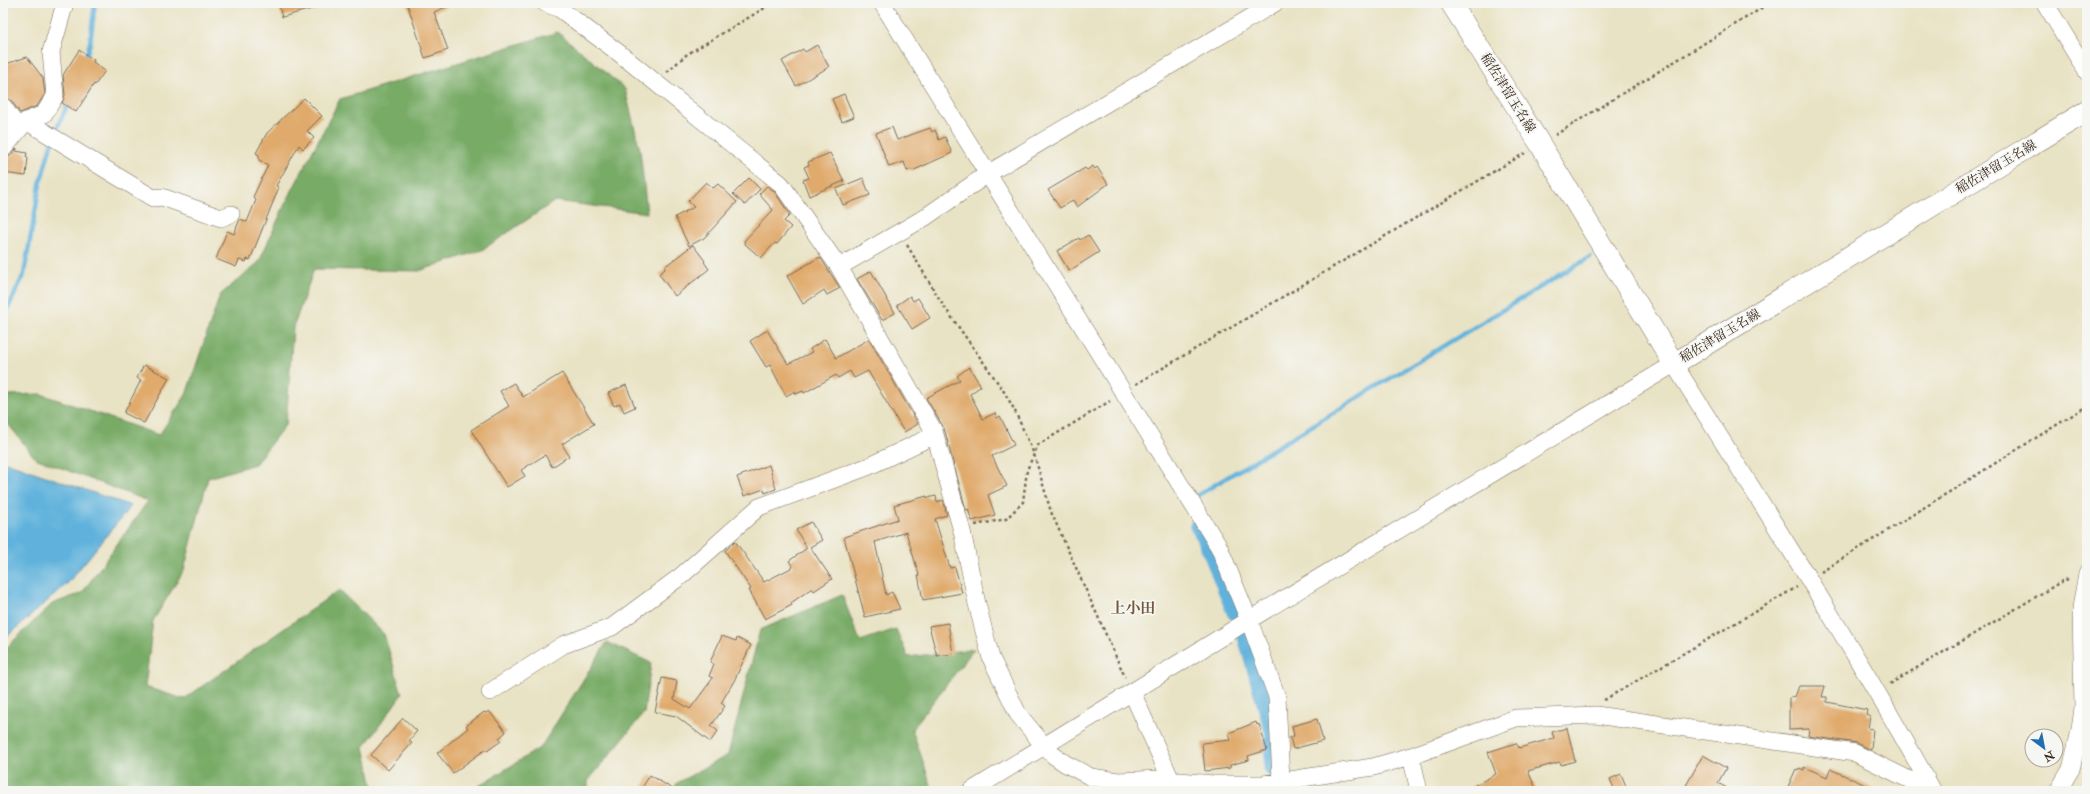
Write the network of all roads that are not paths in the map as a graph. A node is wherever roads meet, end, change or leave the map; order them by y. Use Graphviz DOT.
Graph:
graph roads {
  1 [pos="65,3"];
  2 [pos="545,3"];
  3 [pos="882,3"];
  4 [pos="1275,3"];
  5 [pos="1451,3"];
  6 [pos="2045,3"];
  7 [pos="2087,72"];
  8 [pos="3,106"];
  9 [pos="2087,112"];
  10 [pos="22,125"];
  11 [pos="3,149"];
  12 [pos="989,173"];
  13 [pos="231,214"];
  14 [pos="839,267"];
  15 [pos="1674,364"];
  16 [pos="935,435"];
  17 [pos="2086,574"];
  18 [pos="1249,620"];
  19 [pos="490,692"];
  20 [pos="1132,692"];
  21 [pos="1045,747"];
  22 [pos="1411,756"];
  23 [pos="1171,780"];
  24 [pos="1281,780"];
  25 [pos="1264,787"];
  26 [pos="971,791"];
  27 [pos="1419,791"];
  28 [pos="1932,791"];
  29 [pos="2058,791"];
  1 -- 10 [label="street"];
  2 -- 14 [label="street"];
  3 -- 12 [label="street"];
  4 -- 12 [label="street"];
  5 -- 15 [label="main road, 稲佐津留玉名線"];
  6 -- 7 [label="street"];
  8 -- 10 [label="street"];
  9 -- 15 [label="main road, 稲佐津留玉名線"];
  10 -- 11 [label="street"];
  10 -- 13 [label="street"];
  12 -- 14 [label="street"];
  12 -- 18 [label="street"];
  14 -- 16 [label="street"];
  15 -- 18 [label="street"];
  15 -- 28 [label="street"];
  16 -- 19 [label="street"];
  16 -- 21 [label="street"];
  17 -- 29 [label="street"];
  18 -- 20 [label="street"];
  18 -- 24 [label="street"];
  20 -- 21 [label="street"];
  20 -- 23 [label="street"];
  21 -- 23 [label="street"];
  21 -- 26 [label="street"];
  22 -- 24 [label="street"];
  22 -- 27 [label="street"];
  22 -- 28 [label="street"];
  23 -- 25 [label="street"];
  24 -- 25 [label="street"];
}
